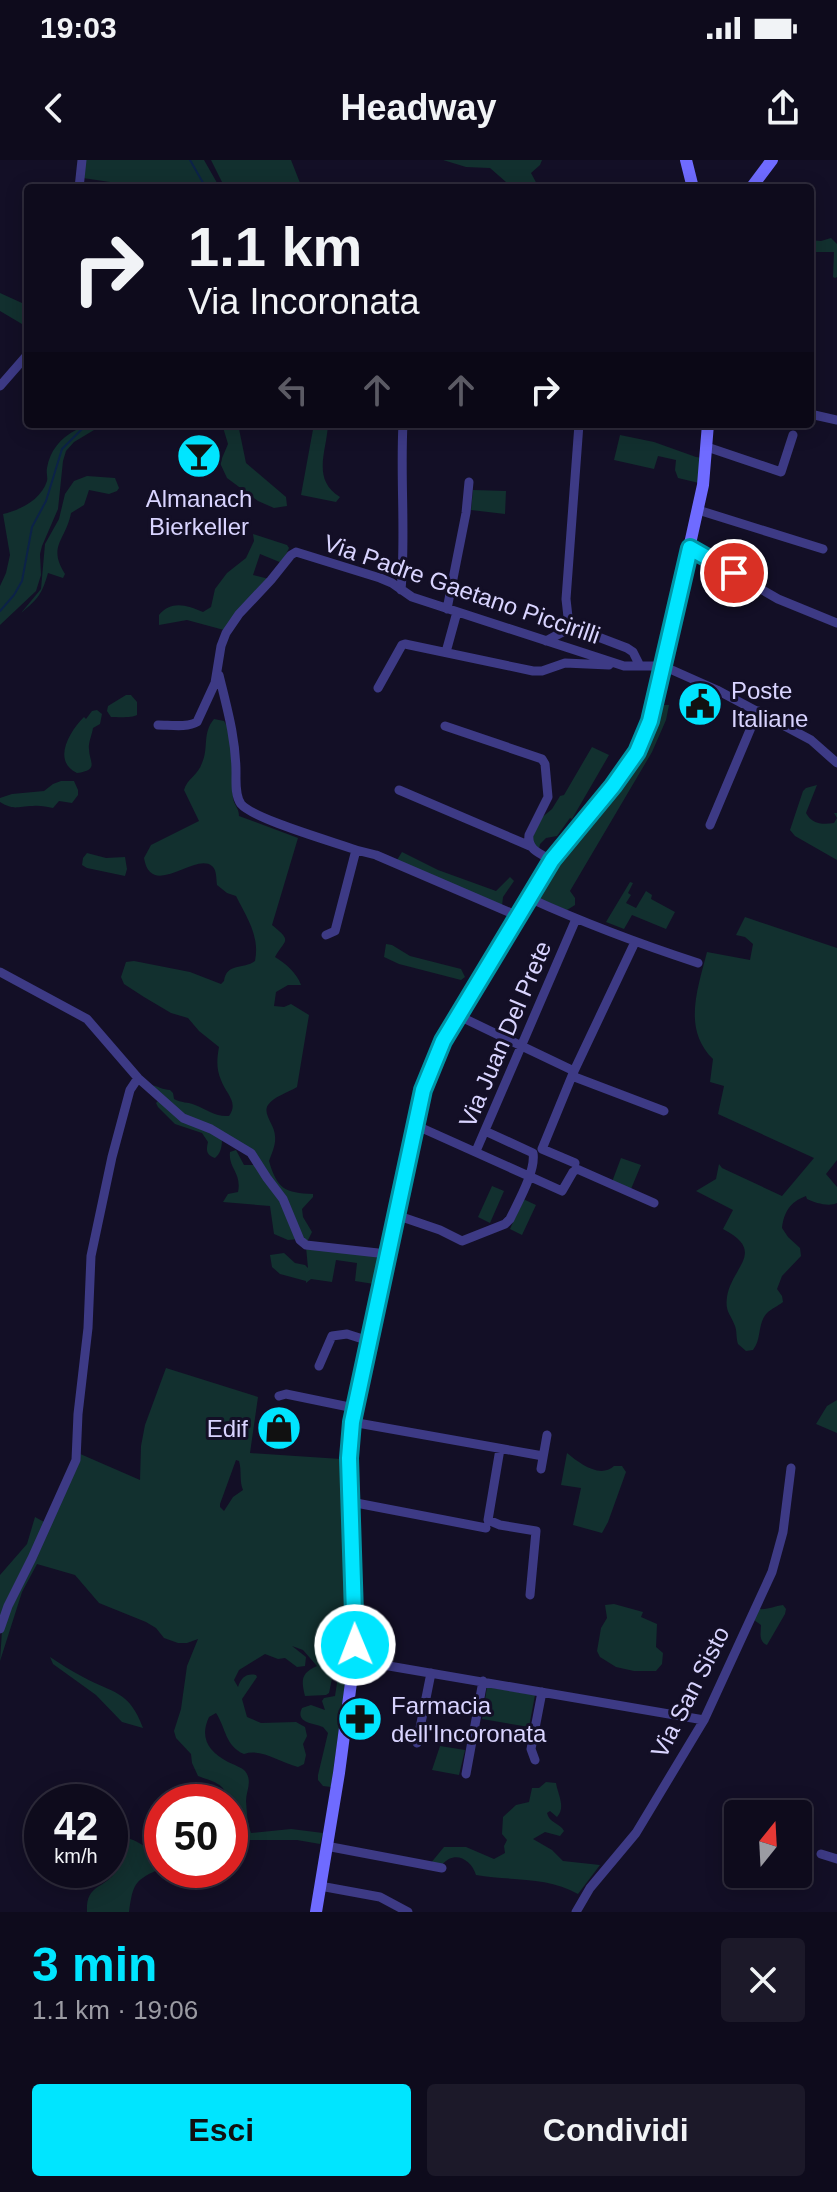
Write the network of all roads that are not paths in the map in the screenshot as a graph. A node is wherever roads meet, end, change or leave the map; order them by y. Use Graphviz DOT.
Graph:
graph roads {
  1 [pos="82,160"];
  2 [pos="686,160"];
  3 [pos="772,160"];
  4 [pos="79,184"];
  5 [pos="692,184"];
  6 [pos="754,184"];
  7 [pos="24,359"];
  8 [pos="0,386"];
  9 [pos="814,415"];
  10 [pos="837,420"];
  11 [pos="403,428"];
  12 [pos="579,428"];
  13 [pos="708,428"];
  14 [pos="793,435"];
  15 [pos="707,447"];
  16 [pos="469,482"];
  17 [pos="698,510"];
  18 [pos="690,548"];
  19 [pos="823,549"];
  20 [pos="401,590"];
  21 [pos="452,610"];
  22 [pos="837,623"];
  23 [pos="572,627"];
  24 [pos="546,641"];
  25 [pos="446,652"];
  26 [pos="624,666"];
  27 [pos="640,666"];
  28 [pos="663,666"];
  29 [pos="218,672"];
  30 [pos="378,688"];
  31 [pos="758,711"];
  32 [pos="158,725"];
  33 [pos="445,726"];
  34 [pos="837,763"];
  35 [pos="399,790"];
  36 [pos="710,825"];
  37 [pos="530,846"];
  38 [pos="356,850"];
  39 [pos="552,860"];
  40 [pos="529,898"];
  41 [pos="518,916"];
  42 [pos="576,919"];
  43 [pos="326,935"];
  44 [pos="635,942"];
  45 [pos="698,963"];
  46 [pos="0,972"];
  47 [pos="459,1016"];
  48 [pos="521,1047"];
  49 [pos="573,1073"];
  50 [pos="138,1078"];
  51 [pos="664,1111"];
  52 [pos="415,1125"];
  53 [pos="485,1131"];
  54 [pos="476,1151"];
  55 [pos="575,1163"];
  56 [pos="529,1177"];
  57 [pos="654,1203"];
  58 [pos="396,1215"];
  59 [pos="387,1254"];
  60 [pos="369,1341"];
  61 [pos="319,1366"];
  62 [pos="279,1396"];
  63 [pos="354,1408"];
  64 [pos="352,1422"];
  65 [pos="547,1435"];
  66 [pos="500,1449"];
  67 [pos="543,1456"];
  68 [pos="791,1468"];
  69 [pos="541,1469"];
  70 [pos="351,1502"];
  71 [pos="486,1528"];
  72 [pos="530,1595"];
  73 [pos="0,1629"];
  74 [pos="354,1660"];
  75 [pos="431,1673"];
  76 [pos="483,1681"];
  77 [pos="542,1692"];
  78 [pos="704,1720"];
  79 [pos="417,1743"];
  80 [pos="535,1760"];
  81 [pos="466,1774"];
  82 [pos="326,1846"];
  83 [pos="821,1854"];
  84 [pos="837,1859"];
  85 [pos="442,1868"];
  86 [pos="320,1886"];
  87 [pos="316,1912"];
  88 [pos="408,1912"];
  89 [pos="576,1912"];
  1 -- 4 [label="street"];
  2 -- 5 [label="main road"];
  3 -- 6 [label="main road"];
  7 -- 8 [label="street"];
  9 -- 10 [label="street"];
  11 -- 20 [label="street"];
  12 -- 23 [label="street"];
  13 -- 15 [label="main road"];
  14 -- 15 [label="street"];
  15 -- 17 [label="main road"];
  16 -- 21 [label="street"];
  17 -- 18 [label="main road"];
  17 -- 19 [label="street"];
  18 -- 22 [label="street"];
  18 -- 28 [label="main road"];
  20 -- 21 [label="street, Via Padre Gaetano Piccirilli"];
  20 -- 29 [label="street, Via Padre Gaetano Piccirilli"];
  21 -- 24 [label="street, Via Padre Gaetano Piccirilli"];
  21 -- 25 [label="street"];
  23 -- 24 [label="street"];
  23 -- 27 [label="street"];
  24 -- 26 [label="street, Via Padre Gaetano Piccirilli"];
  25 -- 26 [label="street"];
  25 -- 30 [label="street"];
  26 -- 27 [label="street, Via Padre Gaetano Piccirilli"];
  27 -- 28 [label="street, Via Padre Gaetano Piccirilli"];
  28 -- 31 [label="street"];
  28 -- 39 [label="main road"];
  29 -- 32 [label="street"];
  29 -- 38 [label="street"];
  31 -- 34 [label="street"];
  31 -- 36 [label="street"];
  33 -- 37 [label="street"];
  35 -- 37 [label="street"];
  37 -- 39 [label="street"];
  38 -- 41 [label="street"];
  38 -- 43 [label="street"];
  39 -- 40 [label="main road"];
  40 -- 41 [label="main road"];
  40 -- 42 [label="street"];
  41 -- 47 [label="main road"];
  42 -- 44 [label="street"];
  42 -- 48 [label="street, Via Juan Del Prete"];
  44 -- 45 [label="street"];
  44 -- 49 [label="street"];
  46 -- 50 [label="street"];
  47 -- 48 [label="street"];
  47 -- 52 [label="main road"];
  48 -- 49 [label="street"];
  48 -- 53 [label="street, Via Juan Del Prete"];
  49 -- 51 [label="street"];
  49 -- 55 [label="street"];
  50 -- 59 [label="street"];
  50 -- 73 [label="street"];
  52 -- 54 [label="street"];
  52 -- 58 [label="main road"];
  53 -- 54 [label="street, Via Juan Del Prete"];
  53 -- 56 [label="street"];
  54 -- 56 [label="street, Via Juan Del Prete"];
  56 -- 57 [label="street, Via Juan Del Prete"];
  56 -- 58 [label="street"];
  58 -- 59 [label="main road"];
  59 -- 60 [label="main road"];
  60 -- 61 [label="street"];
  60 -- 63 [label="main road"];
  62 -- 63 [label="street"];
  63 -- 64 [label="main road"];
  64 -- 66 [label="street"];
  64 -- 70 [label="main road"];
  65 -- 67 [label="street"];
  66 -- 67 [label="street"];
  66 -- 72 [label="street"];
  67 -- 69 [label="street"];
  68 -- 78 [label="street, Via San Sisto"];
  70 -- 71 [label="street"];
  70 -- 74 [label="main road"];
  74 -- 75 [label="street"];
  74 -- 82 [label="main road"];
  75 -- 76 [label="street"];
  75 -- 79 [label="street"];
  76 -- 77 [label="street"];
  76 -- 81 [label="street"];
  77 -- 78 [label="street"];
  77 -- 80 [label="street"];
  78 -- 89 [label="street, Via San Sisto"];
  82 -- 85 [label="street"];
  82 -- 86 [label="main road"];
  83 -- 84 [label="street"];
  86 -- 87 [label="main road"];
  86 -- 88 [label="street"];
}
